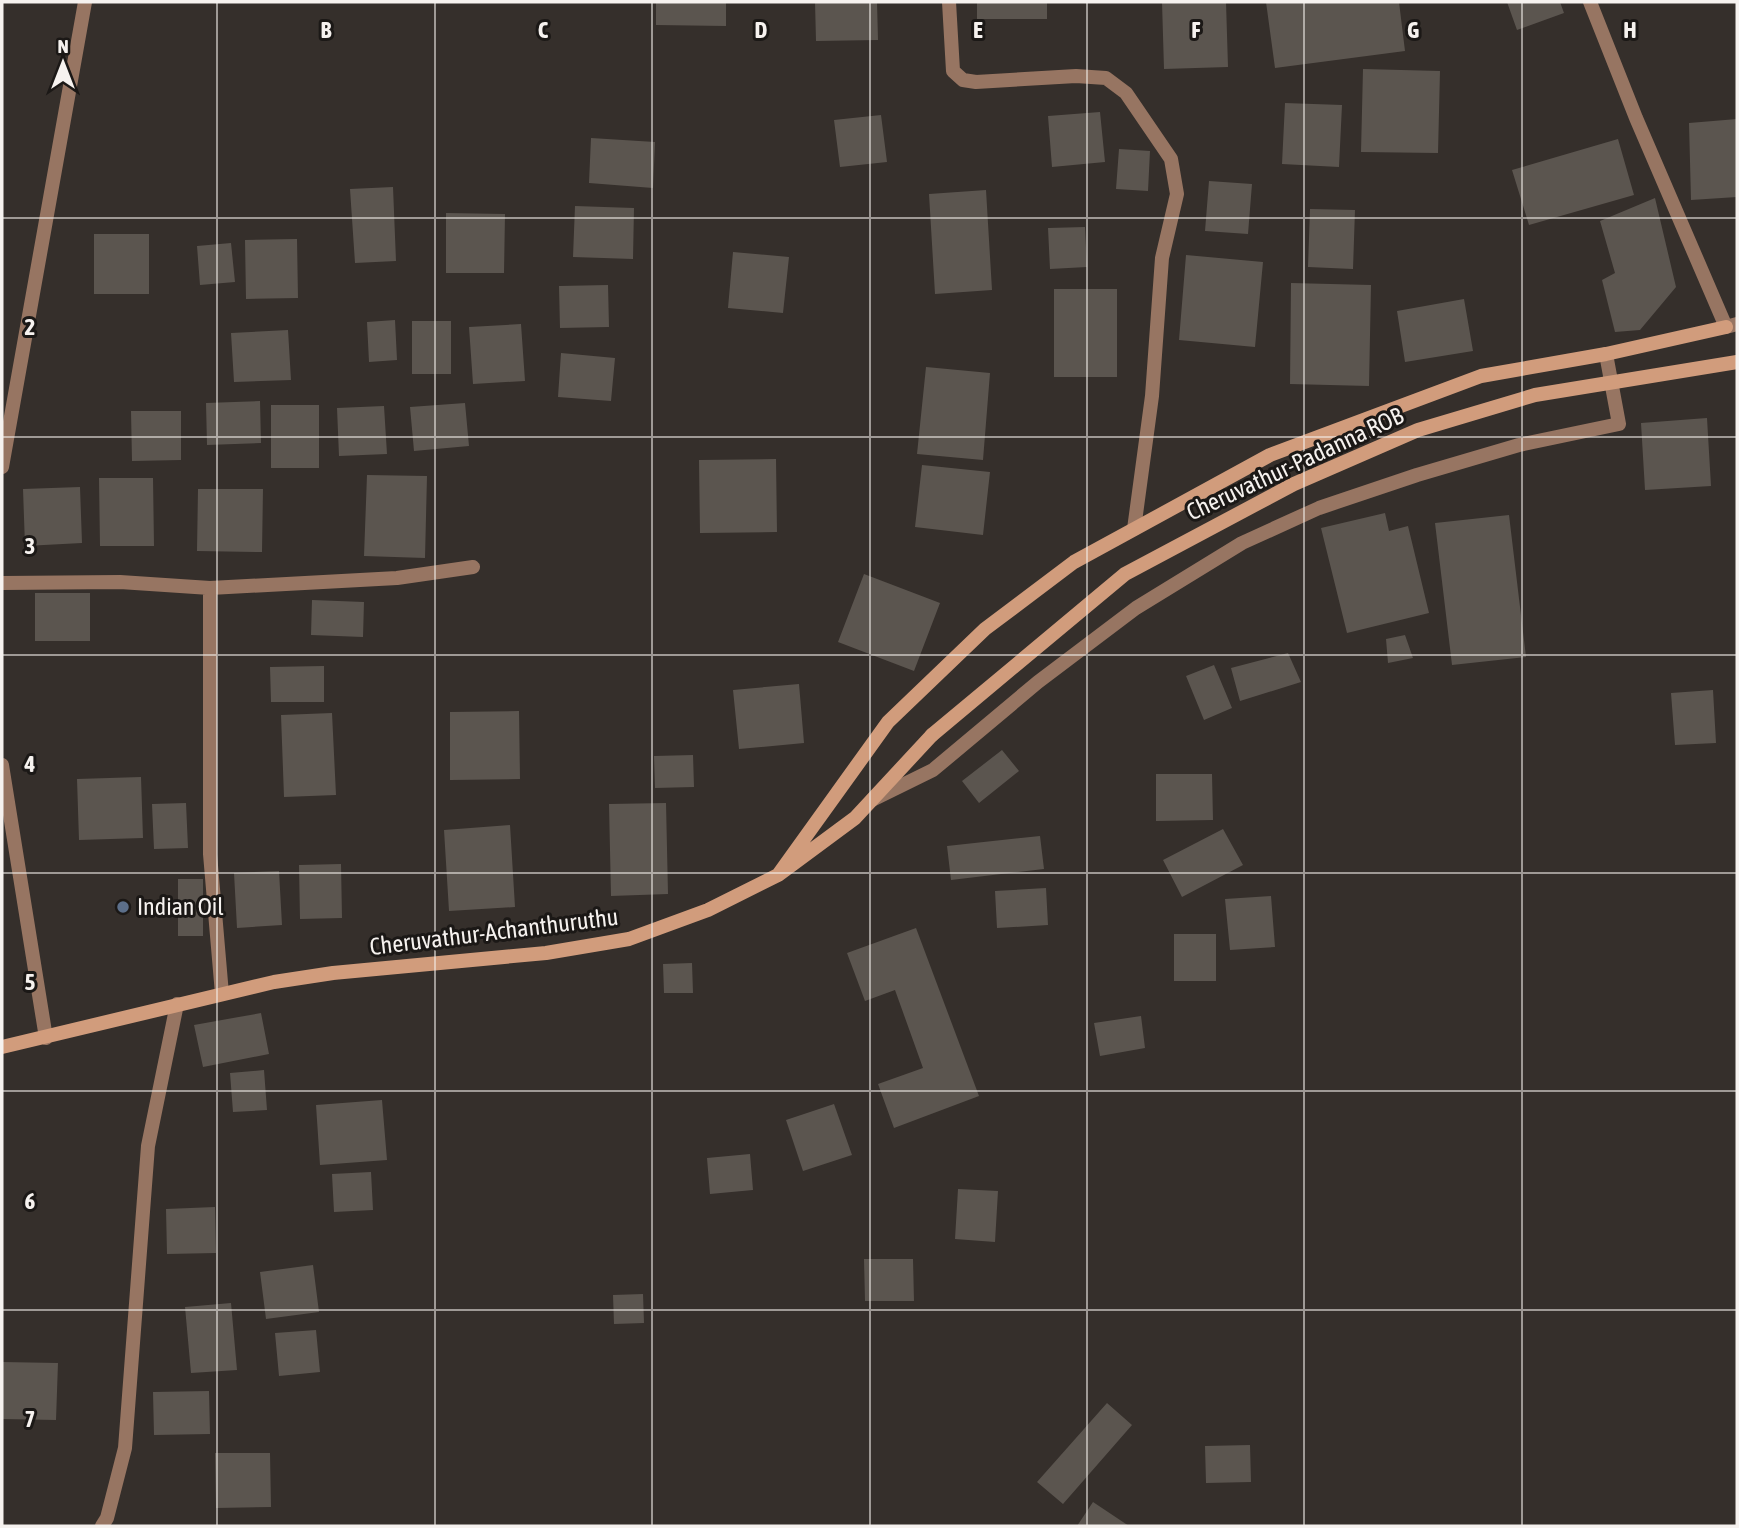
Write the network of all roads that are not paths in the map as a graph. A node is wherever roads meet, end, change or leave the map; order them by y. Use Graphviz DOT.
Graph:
graph roads {
  1 [pos="85,2"];
  2 [pos="949,2"];
  3 [pos="1590,2"];
  4 [pos="1732,325"];
  5 [pos="1606,354"];
  6 [pos="1737,362"];
  7 [pos="2,467"];
  8 [pos="1134,529"];
  9 [pos="473,567"];
  10 [pos="2,583"];
  11 [pos="210,588"];
  12 [pos="932,735"];
  13 [pos="2,765"];
  14 [pos="871,801"];
  15 [pos="779,875"];
  16 [pos="222,994"];
  17 [pos="177,1004"];
  18 [pos="46,1038"];
  19 [pos="2,1047"];
  20 [pos="102,1526"];
  1 -- 7 [label="street"];
  2 -- 8 [label="street"];
  3 -- 4 [label="street"];
  4 -- 5 [label="main road"];
  5 -- 8 [label="main road"];
  5 -- 14 [label="street"];
  6 -- 12 [label="main road, Cheruvathur-Padanna ROB, bridge"];
  8 -- 15 [label="main road"];
  9 -- 11 [label="street"];
  10 -- 11 [label="street"];
  11 -- 16 [label="street"];
  12 -- 14 [label="main road, Cheruvathur-Achanthuruthu"];
  13 -- 18 [label="street"];
  14 -- 15 [label="main road, Cheruvathur-Achanthuruthu"];
  15 -- 16 [label="main road, Cheruvathur-Achanthuruthu"];
  16 -- 17 [label="main road, Cheruvathur-Achanthuruthu"];
  17 -- 18 [label="main road, Cheruvathur-Achanthuruthu"];
  17 -- 20 [label="street"];
  18 -- 19 [label="main road, Cheruvathur-Achanthuruthu"];
}
